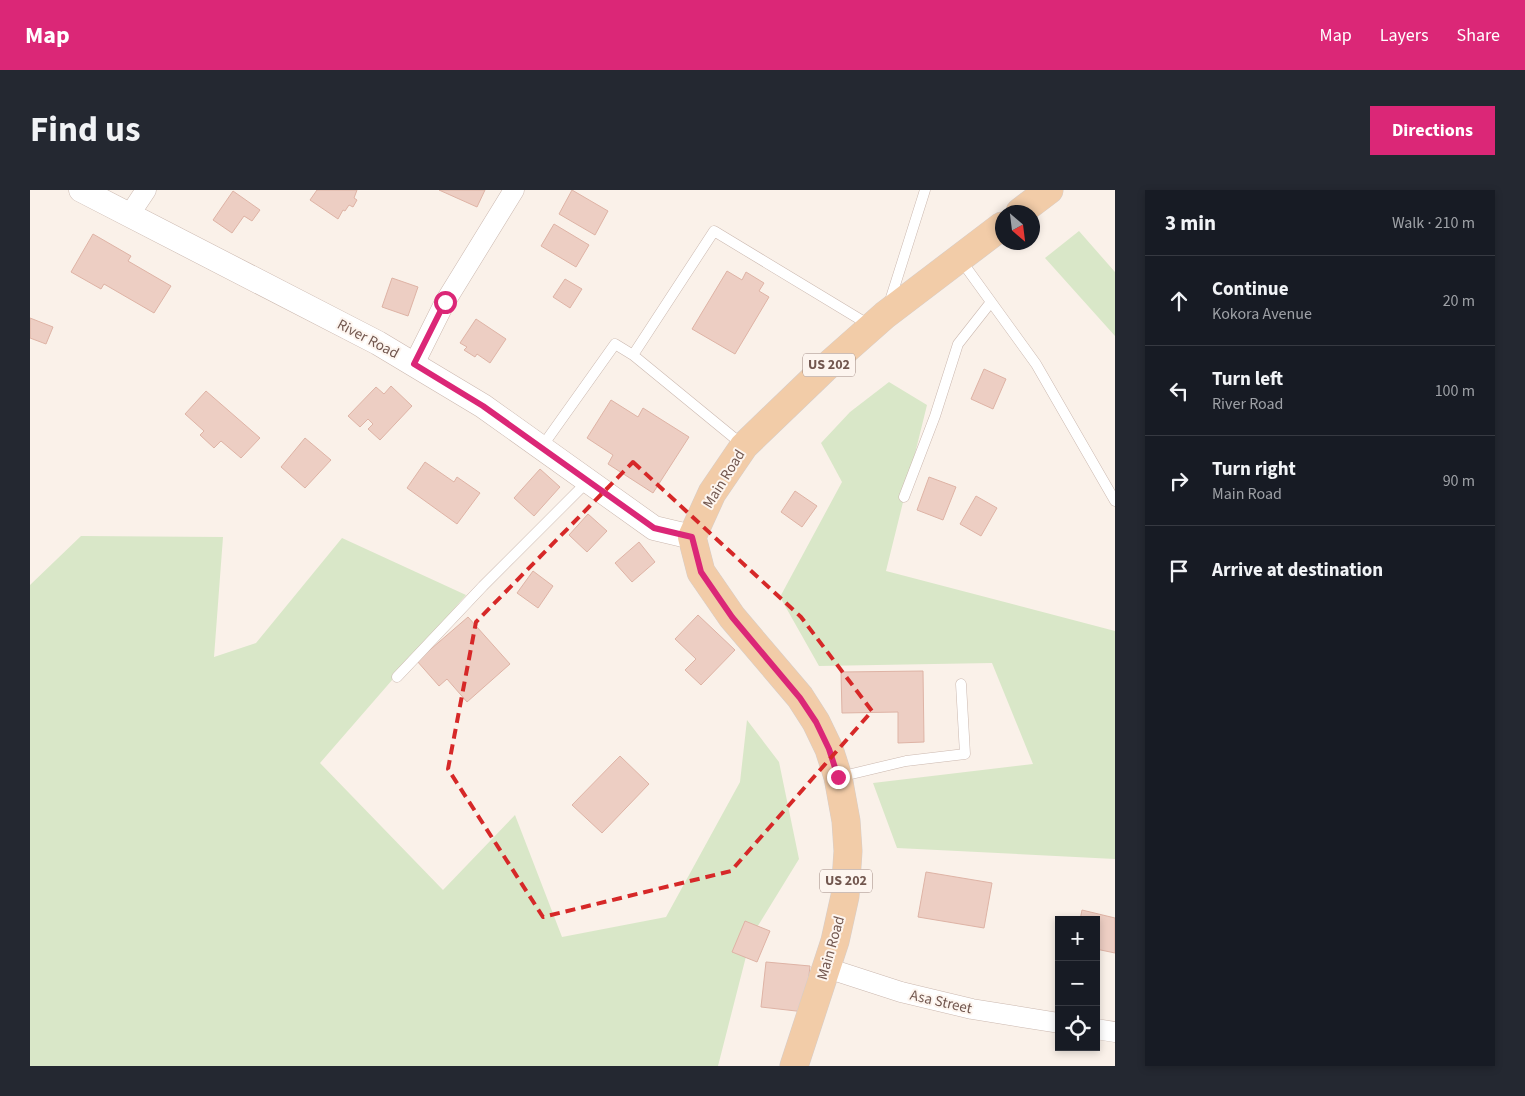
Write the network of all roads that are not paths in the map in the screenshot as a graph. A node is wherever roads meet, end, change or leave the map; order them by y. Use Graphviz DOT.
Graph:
graph roads {
  1 [pos="81,190"];
  2 [pos="146,190"];
  3 [pos="514,190"];
  4 [pos="925,190"];
  5 [pos="1049,190"];
  6 [pos="1029,205"];
  7 [pos="130,214"];
  8 [pos="995,231"];
  9 [pos="960,258"];
  10 [pos="992,302"];
  11 [pos="878,321"];
  12 [pos="632,355"];
  13 [pos="414,364"];
  14 [pos="744,446"];
  15 [pos="541,448"];
  16 [pos="588,482"];
  17 [pos="904,497"];
  18 [pos="1115,501"];
  19 [pos="692,537"];
  20 [pos="397,677"];
  21 [pos="961,684"];
  22 [pos="838,777"];
  23 [pos="827,968"];
  24 [pos="1055,1022"];
  25 [pos="1100,1030"];
  26 [pos="1115,1032"];
  27 [pos="794,1066"];
  1 -- 7 [label="street, River Road"];
  2 -- 7 [label="street"];
  3 -- 13 [label="street"];
  4 -- 11 [label="lane"];
  5 -- 6 [label="main road"];
  7 -- 13 [label="street, River Road"];
  8 -- 9 [label="main road, Main Road / US 202"];
  9 -- 10 [label="lane"];
  9 -- 11 [label="main road, Main Road / US 202"];
  10 -- 17 [label="lane"];
  10 -- 18 [label="lane"];
  11 -- 12 [label="lane"];
  11 -- 14 [label="main road, Main Road / US 202"];
  12 -- 14 [label="lane"];
  12 -- 15 [label="lane"];
  13 -- 15 [label="street, River Road"];
  14 -- 19 [label="main road, Main Road / US 202"];
  15 -- 16 [label="street, River Road"];
  16 -- 19 [label="street, River Road"];
  16 -- 20 [label="lane"];
  19 -- 22 [label="main road, Main Road / US 202"];
  21 -- 22 [label="lane"];
  22 -- 23 [label="main road, Main Road / US 202"];
  23 -- 24 [label="street, Asa Street"];
  23 -- 27 [label="main road, Main Road / US 202"];
  25 -- 26 [label="street"];
}
